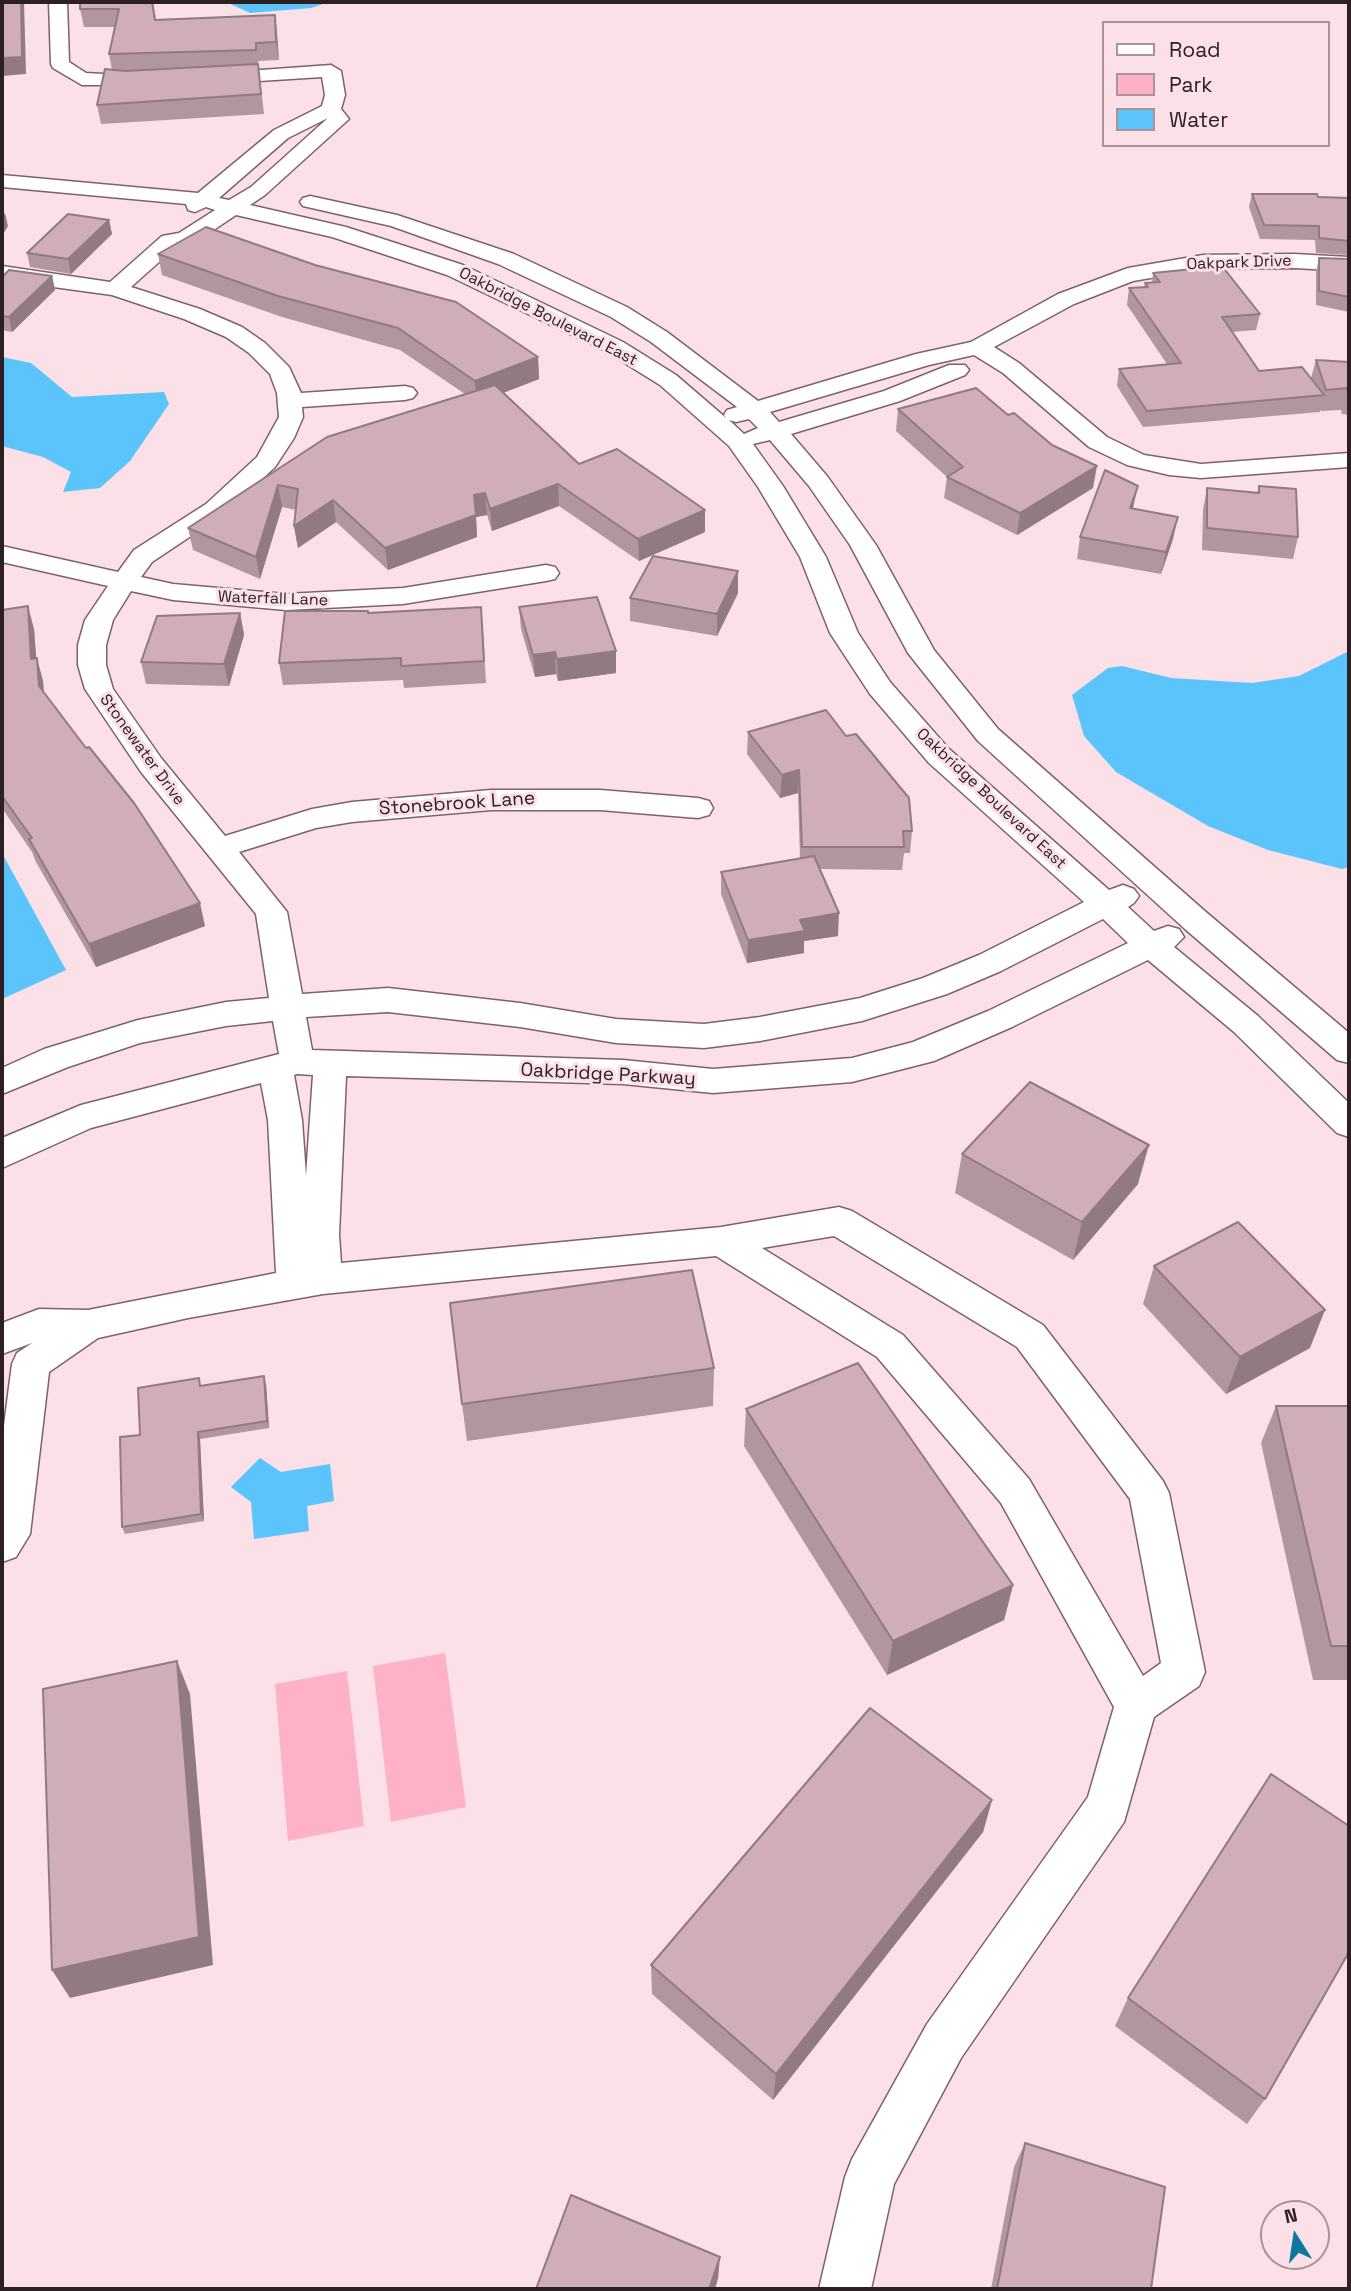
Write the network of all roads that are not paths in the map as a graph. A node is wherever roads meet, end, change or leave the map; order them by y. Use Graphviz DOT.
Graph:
graph roads {
  1 [pos="58,2"];
  2 [pos="197,78"];
  3 [pos="170,80"];
  4 [pos="331,109"];
  5 [pos="266,147"];
  6 [pos="301,153"];
  7 [pos="2,161"];
  8 [pos="2,181"];
  9 [pos="258,191"];
  10 [pos="228,196"];
  11 [pos="201,200"];
  12 [pos="170,241"];
  13 [pos="1349,264"];
  14 [pos="2,273"];
  15 [pos="115,289"];
  16 [pos="978,347"];
  17 [pos="870,375"];
  18 [pos="900,392"];
  19 [pos="405,393"];
  20 [pos="291,401"];
  21 [pos="754,410"];
  22 [pos="716,421"];
  23 [pos="775,431"];
  24 [pos="738,441"];
  25 [pos="1349,460"];
  26 [pos="2,554"];
  27 [pos="546,573"];
  28 [pos="124,580"];
  29 [pos="698,808"];
  30 [pos="220,848"];
  31 [pos="1151,881"];
  32 [pos="1105,905"];
  33 [pos="1196,921"];
  34 [pos="1151,946"];
  35 [pos="288,1007"];
  36 [pos="1349,1051"];
  37 [pos="331,1063"];
  38 [pos="286,1065"];
  39 [pos="2,1082"];
  40 [pos="1349,1125"];
  41 [pos="2,1155"];
  42 [pos="721,1241"];
  43 [pos="309,1282"];
  44 [pos="88,1325"];
  45 [pos="2,1339"];
  46 [pos="2,1544"];
  47 [pos="1136,1705"];
  48 [pos="845,2289"];
  1 -- 3 [label="street"];
  2 -- 4 [label="street"];
  4 -- 5 [label="street"];
  4 -- 6 [label="street"];
  5 -- 6 [label="street"];
  5 -- 10 [label="street"];
  6 -- 9 [label="street"];
  7 -- 10 [label="street, Oakbridge Boulevard East"];
  8 -- 11 [label="street, Oakbridge Boulevard East"];
  9 -- 10 [label="street, Oakbridge Boulevard East"];
  9 -- 21 [label="street, Oakbridge Boulevard East"];
  10 -- 11 [label="street, Oakbridge Boulevard East"];
  10 -- 12 [label="street"];
  10 -- 22 [label="street, Oakbridge Boulevard East"];
  11 -- 12 [label="street"];
  12 -- 15 [label="street"];
  13 -- 16 [label="street, Oakpark Drive"];
  14 -- 15 [label="street"];
  15 -- 20 [label="street"];
  16 -- 17 [label="street, Oakpark Drive"];
  16 -- 18 [label="street, Oakpark Drive"];
  16 -- 25 [label="street"];
  17 -- 18 [label="street"];
  17 -- 21 [label="street, Oakpark Drive"];
  18 -- 23 [label="street, Oakpark Drive"];
  19 -- 20 [label="street"];
  20 -- 28 [label="street, Stonewater Drive"];
  21 -- 22 [label="street, Oakpark Drive"];
  21 -- 23 [label="street, Oakbridge Boulevard East"];
  22 -- 24 [label="street, Oakbridge Boulevard East"];
  23 -- 24 [label="street, Oakpark Drive"];
  23 -- 31 [label="street, Oakbridge Boulevard East"];
  24 -- 32 [label="street, Oakbridge Boulevard East"];
  26 -- 28 [label="street, Waterfall Lane"];
  27 -- 28 [label="street, Waterfall Lane"];
  28 -- 30 [label="street, Stonewater Drive"];
  29 -- 30 [label="street, Stonebrook Lane"];
  30 -- 35 [label="street, Stonewater Drive"];
  31 -- 32 [label="street"];
  31 -- 33 [label="street, Oakbridge Boulevard East"];
  32 -- 34 [label="street, Oakbridge Boulevard East"];
  32 -- 35 [label="street"];
  33 -- 34 [label="street, Oakbridge Parkway"];
  33 -- 36 [label="street, Oakbridge Boulevard East"];
  34 -- 37 [label="street, Oakbridge Parkway"];
  34 -- 40 [label="street, Oakbridge Boulevard East"];
  35 -- 38 [label="street, Stonewater Drive"];
  35 -- 39 [label="street"];
  37 -- 38 [label="street, Oakbridge Parkway"];
  37 -- 43 [label="street"];
  38 -- 41 [label="street, Oakbridge Parkway"];
  38 -- 43 [label="street, Stonewater Drive"];
  42 -- 43 [label="street"];
  42 -- 47 [label="street"];
  42 -- 47 [label="street"];
  43 -- 44 [label="street"];
  44 -- 45 [label="street"];
  44 -- 46 [label="street"];
  47 -- 48 [label="street"];
}
